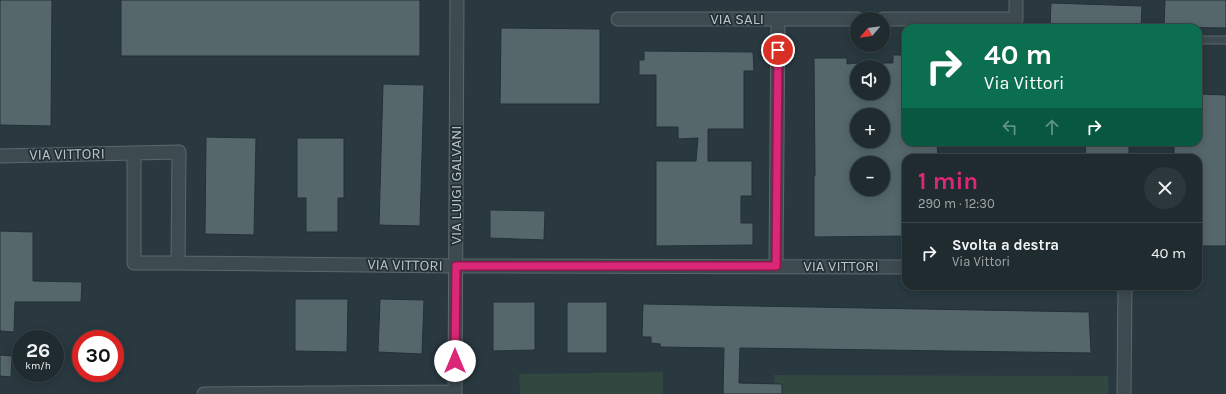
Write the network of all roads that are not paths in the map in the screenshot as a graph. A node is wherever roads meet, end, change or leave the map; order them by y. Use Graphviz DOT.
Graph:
graph roads {
  1 [pos="457,0"];
  2 [pos="1016,0"];
  3 [pos="618,19"];
  4 [pos="778,19"];
  5 [pos="850,19"];
  6 [pos="890,19"];
  7 [pos="1016,24"];
  8 [pos="1202,40"];
  9 [pos="1226,40"];
  10 [pos="134,153"];
  11 [pos="0,156"];
  12 [pos="178,263"];
  13 [pos="456,266"];
  14 [pos="776,266"];
  15 [pos="902,267"];
  16 [pos="1125,290"];
  17 [pos="455,393"];
  18 [pos="204,394"];
  19 [pos="1124,394"];
  1 -- 13 [label="street, VIA LUIGI GALVANI"];
  2 -- 7 [label="street"];
  3 -- 4 [label="street, VIA SALI"];
  4 -- 5 [label="street, VIA SALI"];
  4 -- 14 [label="street"];
  6 -- 7 [label="street"];
  8 -- 9 [label="lane"];
  10 -- 11 [label="street, VIA VITTORI"];
  10 -- 12 [label="street, VIA VITTORI"];
  10 -- 12 [label="street, VIA VITTORI"];
  12 -- 13 [label="street, VIA VITTORI"];
  13 -- 14 [label="street, VIA VITTORI"];
  13 -- 17 [label="street, VIA LUIGI GALVANI"];
  14 -- 15 [label="street, VIA VITTORI"];
  16 -- 19 [label="street"];
  17 -- 18 [label="street"];
}
